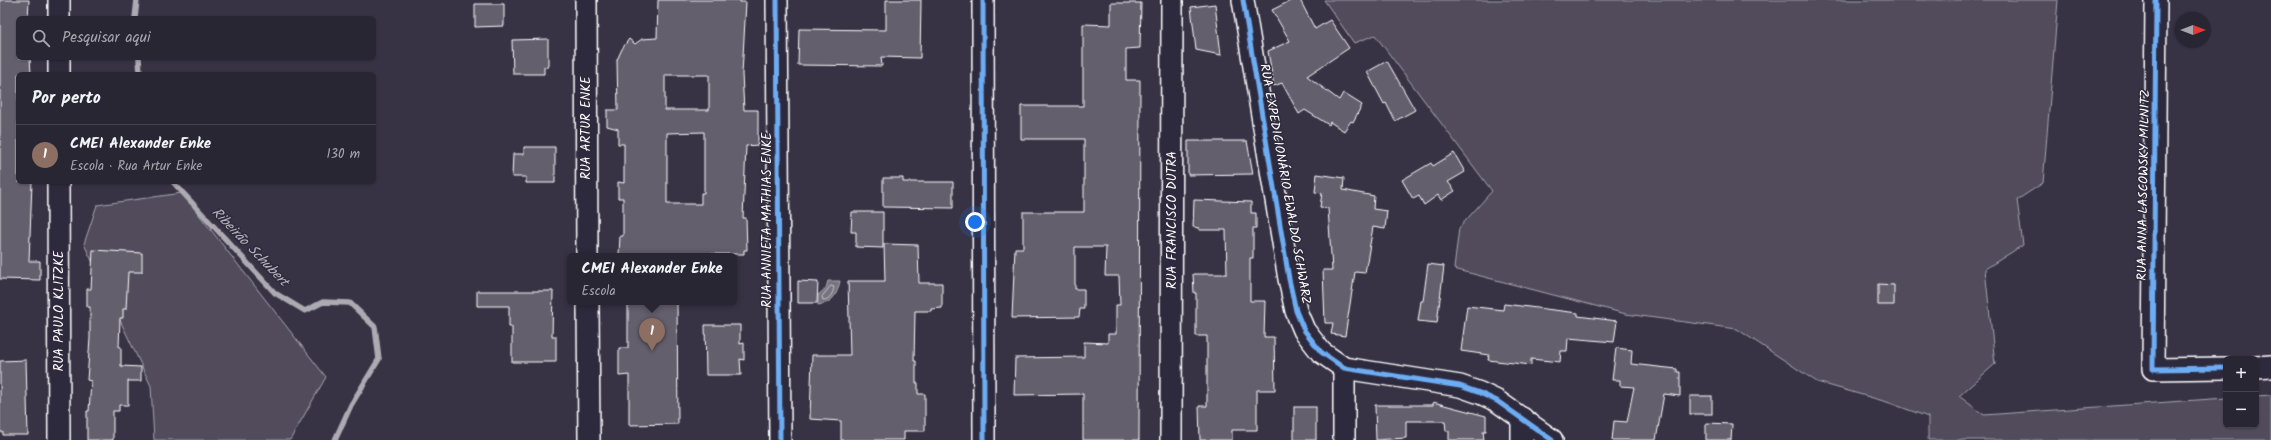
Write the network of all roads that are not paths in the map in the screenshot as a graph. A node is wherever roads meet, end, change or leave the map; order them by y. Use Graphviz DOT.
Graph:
graph roads {
  1 [pos="59,0"];
  2 [pos="586,0"];
  3 [pos="777,0"];
  4 [pos="983,0"];
  5 [pos="1172,0"];
  6 [pos="1243,0"];
  7 [pos="2156,0"];
  8 [pos="59,16"];
  9 [pos="59,60"];
  10 [pos="59,72"];
  11 [pos="58,184"];
  12 [pos="587,253"];
  13 [pos="588,305"];
  14 [pos="2271,366"];
  15 [pos="2259,367"];
  16 [pos="1344,368"];
  17 [pos="2223,368"];
  18 [pos="1522,418"];
  19 [pos="59,440"];
  20 [pos="589,440"];
  21 [pos="780,440"];
  22 [pos="984,440"];
  23 [pos="1171,440"];
  24 [pos="1344,440"];
  25 [pos="1522,440"];
  26 [pos="1552,440"];
  1 -- 8 [label="street"];
  2 -- 12 [label="street, RUA ARTUR ENKE"];
  3 -- 21 [label="street, RUA ANNIETA MATHIAS ENKE"];
  4 -- 22 [label="street"];
  5 -- 23 [label="street, RUA FRANCISCO DUTRA"];
  6 -- 16 [label="street, RUA EXPEDICIONÁRIO EWALDO SCHWARZ"];
  7 -- 17 [label="street, RUA ANNA LASCOWSKY MILNITZ"];
  9 -- 10 [label="street"];
  11 -- 19 [label="street, RUA PAULO KLITZKE"];
  13 -- 20 [label="street"];
  14 -- 15 [label="street"];
  16 -- 18 [label="street, RUA EXPEDICIONÁRIO EWALDO SCHWARZ"];
  16 -- 24 [label="street"];
  18 -- 25 [label="street"];
  18 -- 26 [label="street, RUA EXPEDICIONÁRIO EWALDO SCHWARZ"];
}
